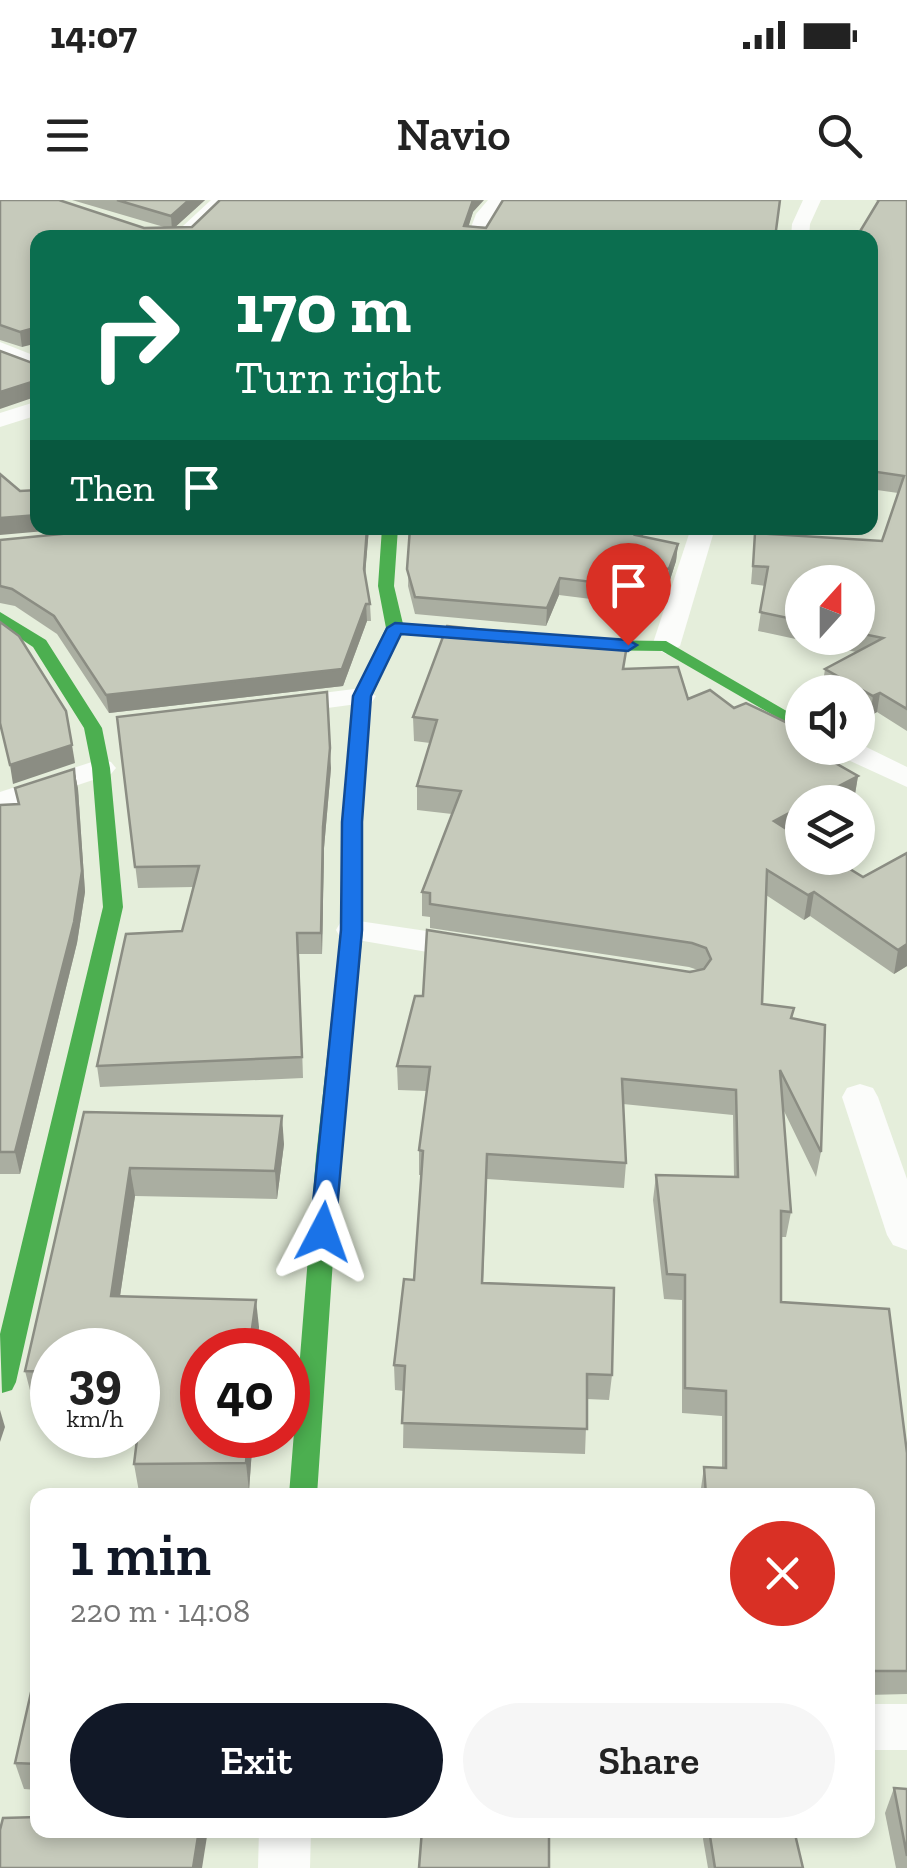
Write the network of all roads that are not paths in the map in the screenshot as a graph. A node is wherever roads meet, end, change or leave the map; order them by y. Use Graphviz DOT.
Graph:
graph roads {
  1 [pos="222,200"];
  2 [pos="498,200"];
  3 [pos="812,200"];
  4 [pos="188,230"];
  5 [pos="479,230"];
  6 [pos="801,230"];
  7 [pos="0,348"];
  8 [pos="30,361"];
  9 [pos="30,411"];
  10 [pos="0,420"];
  11 [pos="390,535"];
  12 [pos="701,535"];
  13 [pos="0,617"];
  14 [pos="395,628"];
  15 [pos="666,646"];
  16 [pos="362,696"];
  17 [pos="257,709"];
  18 [pos="785,717"];
  19 [pos="130,724"];
  20 [pos="93,728"];
  21 [pos="875,763"];
  22 [pos="101,768"];
  23 [pos="907,778"];
  24 [pos="0,802"];
  25 [pos="352,930"];
  26 [pos="501,953"];
  27 [pos="860,1097"];
  28 [pos="907,1235"];
  29 [pos="2,1382"];
  30 [pos="304,1488"];
  31 [pos="875,1727"];
  32 [pos="907,1728"];
  33 [pos="285,1838"];
  34 [pos="284,1868"];
  1 -- 4 [label="street"];
  2 -- 5 [label="street"];
  3 -- 6 [label="street"];
  7 -- 8 [label="street"];
  9 -- 10 [label="street"];
  11 -- 14 [label="street"];
  12 -- 15 [label="street"];
  13 -- 20 [label="street"];
  14 -- 15 [label="street"];
  14 -- 16 [label="street"];
  15 -- 18 [label="street"];
  16 -- 17 [label="street"];
  16 -- 25 [label="street"];
  19 -- 20 [label="street"];
  20 -- 22 [label="street"];
  21 -- 23 [label="street"];
  22 -- 24 [label="street"];
  22 -- 29 [label="street"];
  25 -- 26 [label="street"];
  25 -- 30 [label="street"];
  27 -- 28 [label="street"];
  31 -- 32 [label="street"];
  33 -- 34 [label="street"];
}
